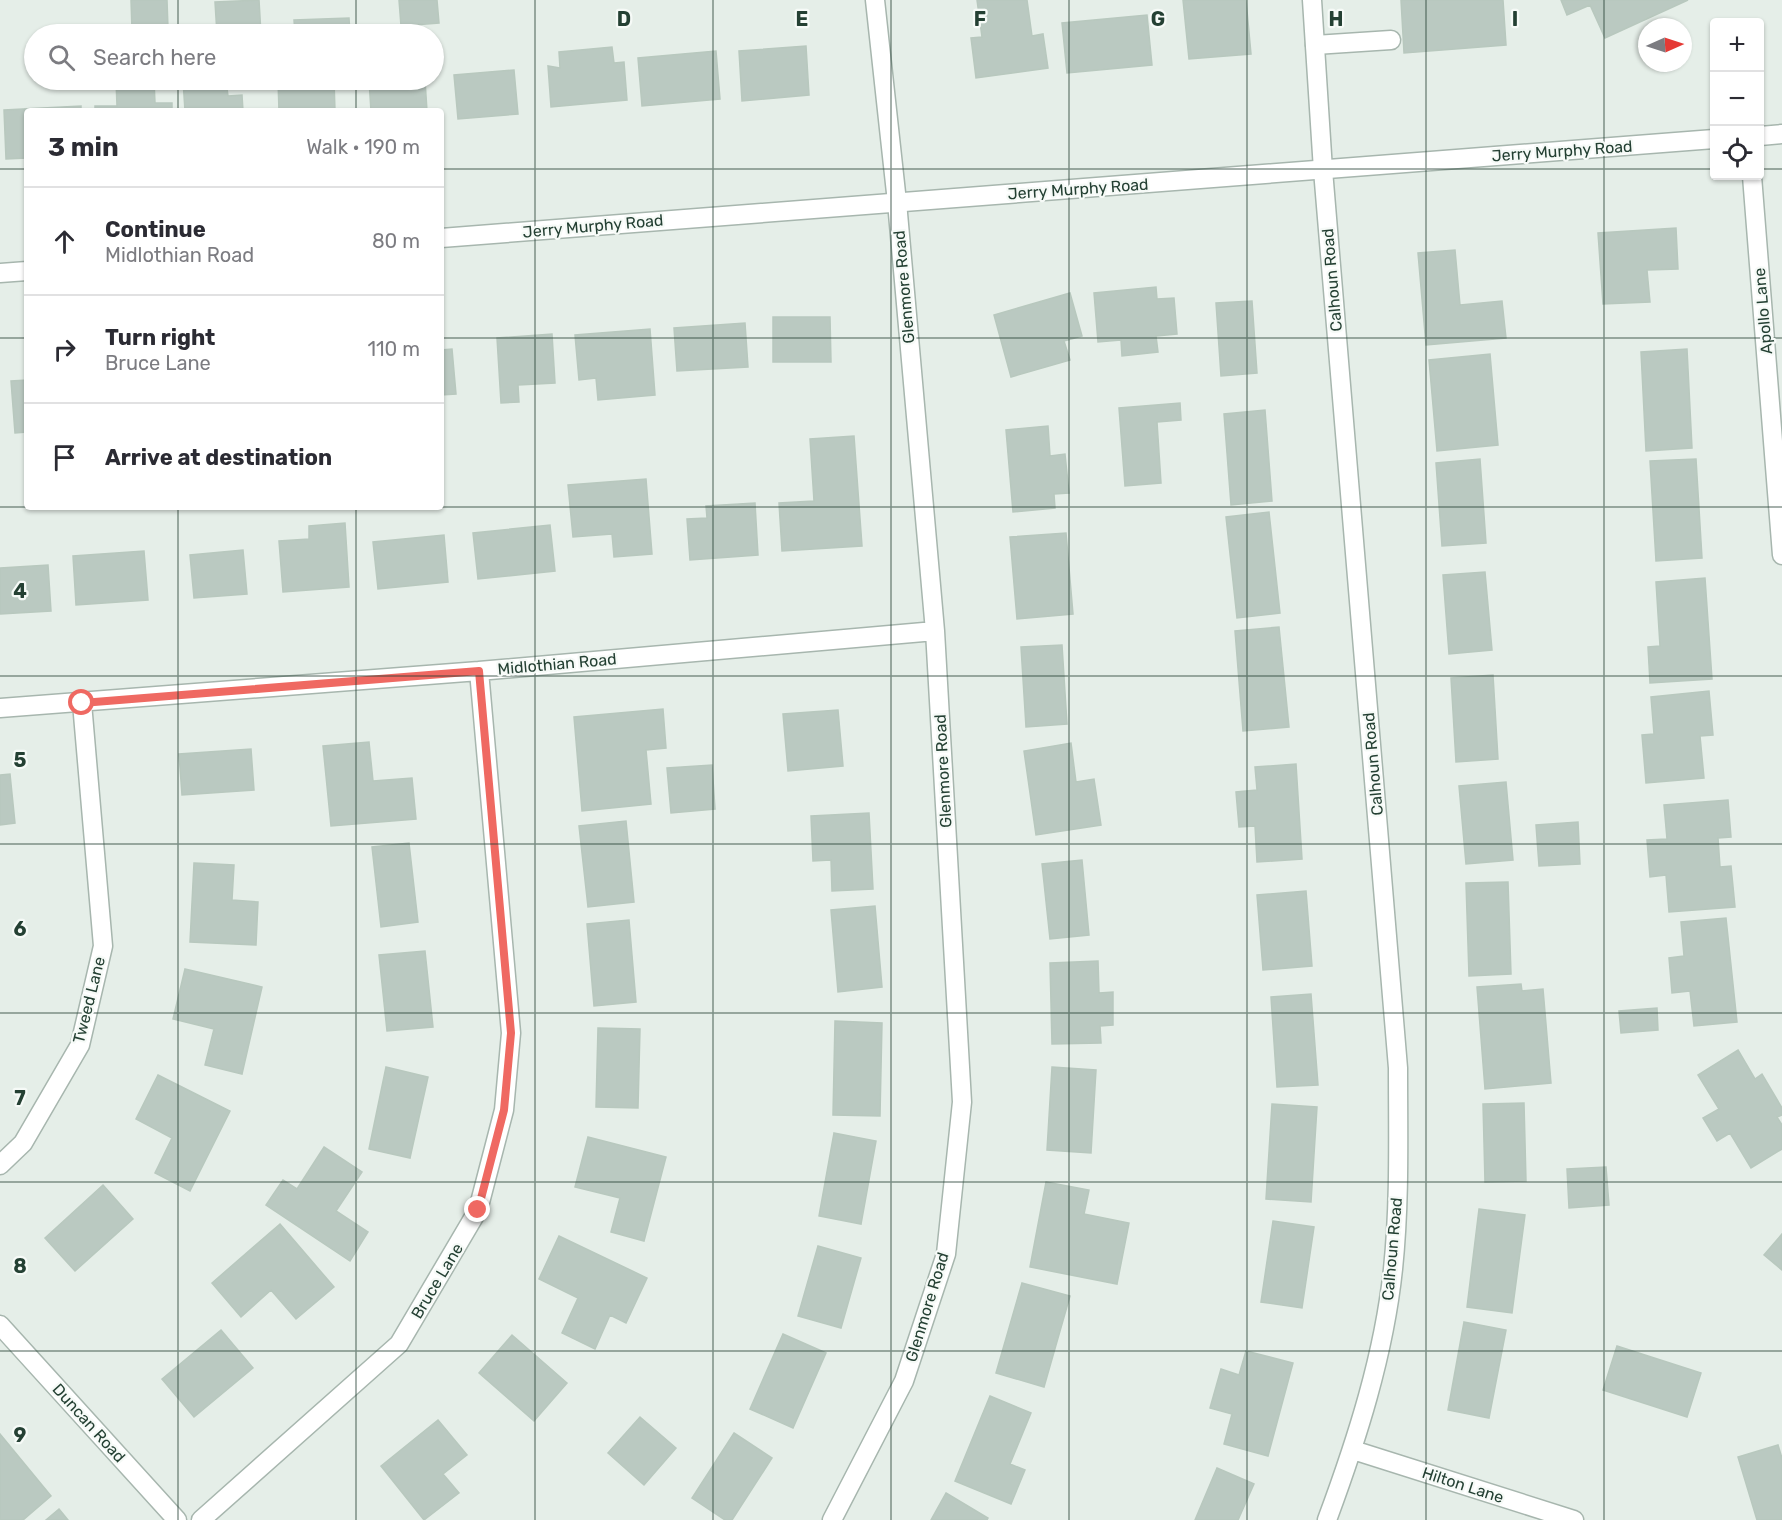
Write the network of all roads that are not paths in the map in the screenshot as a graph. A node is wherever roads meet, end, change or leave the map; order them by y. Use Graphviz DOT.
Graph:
graph roads {
  1 [pos="875,0"];
  2 [pos="1312,0"];
  3 [pos="1391,40"];
  4 [pos="1315,45"];
  5 [pos="1782,134"];
  6 [pos="1764,136"];
  7 [pos="1710,139"];
  8 [pos="1323,170"];
  9 [pos="1752,180"];
  10 [pos="897,202"];
  11 [pos="444,238"];
  12 [pos="24,271"];
  13 [pos="0,273"];
  14 [pos="1782,555"];
  15 [pos="935,631"];
  16 [pos="479,671"];
  17 [pos="82,703"];
  18 [pos="0,708"];
  19 [pos="0,1165"];
  20 [pos="0,1325"];
  21 [pos="1353,1450"];
  22 [pos="177,1520"];
  23 [pos="201,1520"];
  24 [pos="832,1520"];
  25 [pos="1327,1520"];
  26 [pos="1574,1520"];
  1 -- 10 [label="street, Glenmore Road"];
  2 -- 4 [label="street, Calhoun Road"];
  3 -- 4 [label="street"];
  4 -- 8 [label="street, Calhoun Road"];
  5 -- 6 [label="street"];
  7 -- 8 [label="street, Jerry Murphy Road"];
  8 -- 10 [label="street, Jerry Murphy Road"];
  8 -- 21 [label="street, Calhoun Road"];
  9 -- 14 [label="street, Apollo Lane"];
  10 -- 11 [label="street, Jerry Murphy Road"];
  10 -- 15 [label="street, Glenmore Road"];
  12 -- 13 [label="street"];
  15 -- 16 [label="street, Midlothian Road"];
  15 -- 24 [label="street, Glenmore Road"];
  16 -- 17 [label="street, Midlothian Road"];
  16 -- 23 [label="street, Bruce Lane"];
  17 -- 18 [label="street, Midlothian Road"];
  17 -- 19 [label="street, Tweed Lane"];
  20 -- 22 [label="street, Duncan Road"];
  21 -- 25 [label="street, Calhoun Road"];
  21 -- 26 [label="street, Hilton Lane"];
}
